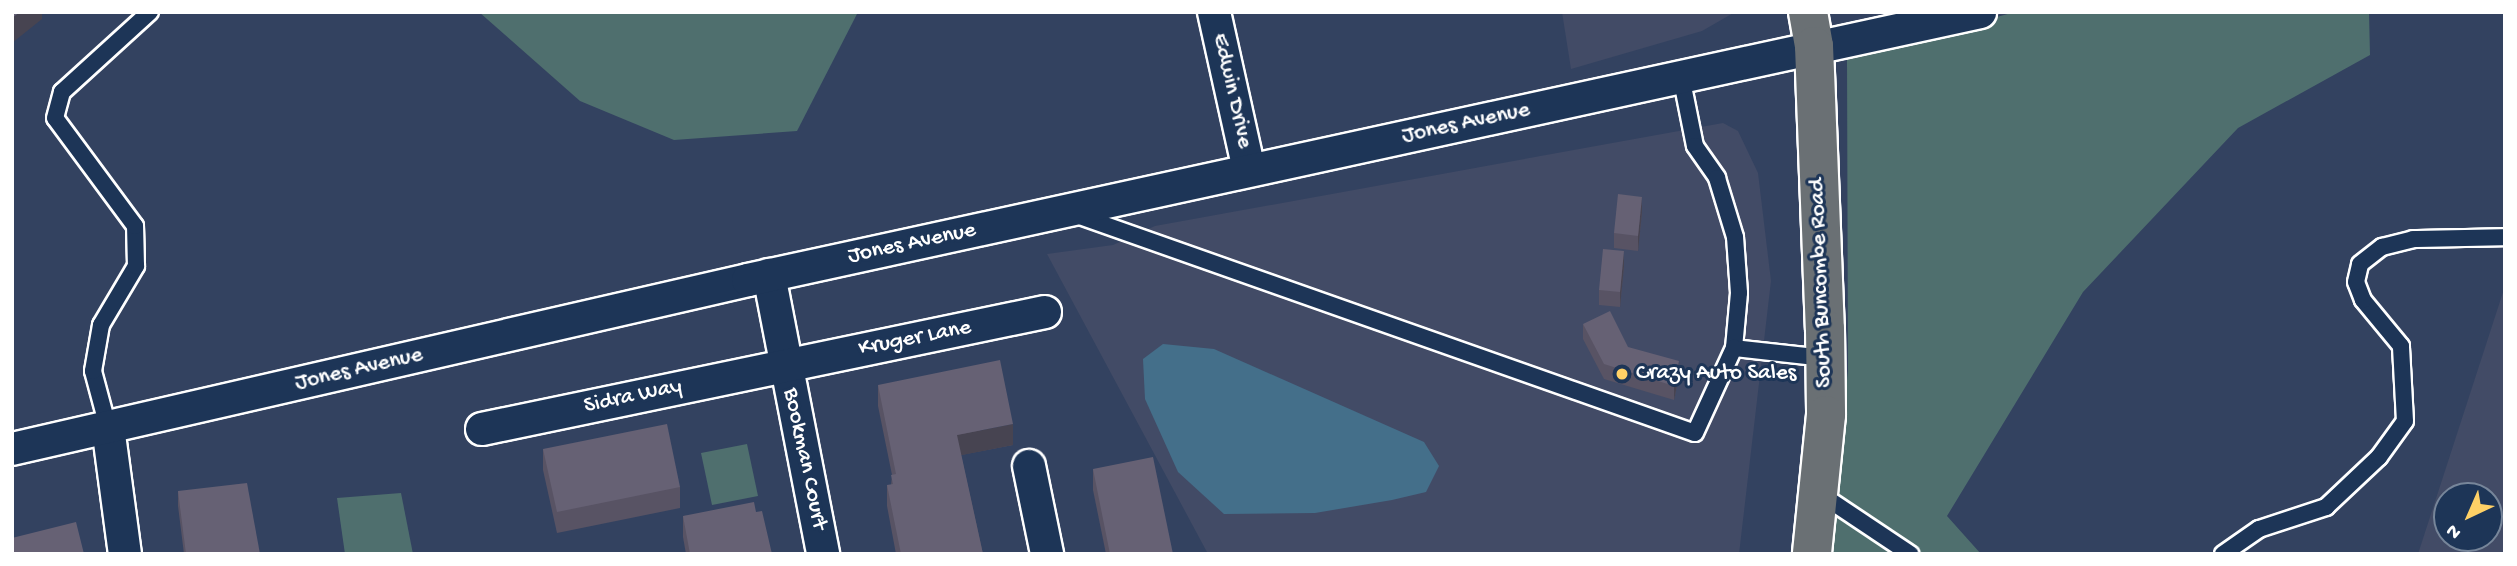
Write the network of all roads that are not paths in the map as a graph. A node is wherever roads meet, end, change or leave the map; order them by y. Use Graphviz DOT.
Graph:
graph roads {
  1 [pos="150,12"];
  2 [pos="1214,12"];
  3 [pos="1980,12"];
  4 [pos="1811,29"];
  5 [pos="1681,76"];
  6 [pos="1249,170"];
  7 [pos="1065,211"];
  8 [pos="2505,237"];
  9 [pos="769,275"];
  10 [pos="1045,312"];
  11 [pos="1734,348"];
  12 [pos="1825,358"];
  13 [pos="784,365"];
  14 [pos="108,427"];
  15 [pos="482,429"];
  16 [pos="12,449"];
  17 [pos="1029,466"];
  18 [pos="1819,493"];
  19 [pos="125,554"];
  20 [pos="823,554"];
  21 [pos="1047,554"];
  22 [pos="1812,554"];
  23 [pos="1910,554"];
  24 [pos="2223,554"];
  1 -- 14 [label="lane"];
  2 -- 6 [label="street, Edwin Drive"];
  3 -- 4 [label="street, Jones Avenue"];
  4 -- 5 [label="street, Jones Avenue"];
  4 -- 12 [label="main road, South Buncombe Road"];
  5 -- 6 [label="street, Jones Avenue"];
  5 -- 11 [label="lane"];
  6 -- 7 [label="street, Jones Avenue"];
  7 -- 9 [label="street, Jones Avenue"];
  7 -- 11 [label="lane"];
  8 -- 24 [label="lane"];
  9 -- 13 [label="street, Bookman Court"];
  9 -- 14 [label="street, Jones Avenue"];
  10 -- 13 [label="street, Kruger Lane"];
  11 -- 12 [label="lane"];
  12 -- 18 [label="main road, South Buncombe Road"];
  13 -- 15 [label="street, Sidra Way"];
  13 -- 20 [label="street, Bookman Court"];
  14 -- 16 [label="street, Jones Avenue"];
  14 -- 19 [label="street"];
  17 -- 21 [label="street"];
  18 -- 22 [label="main road, South Buncombe Road"];
  18 -- 23 [label="lane"];
}
